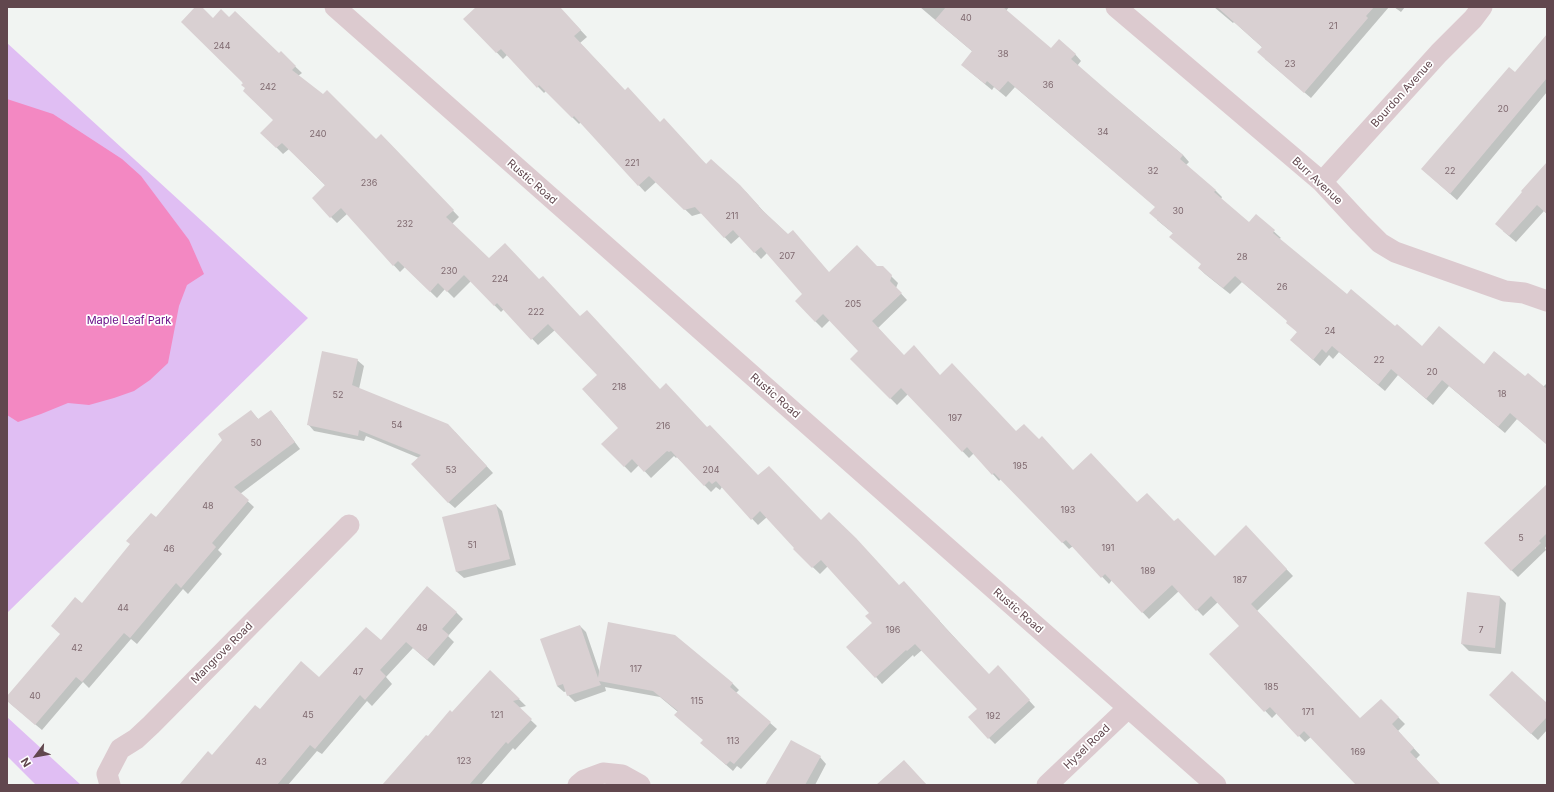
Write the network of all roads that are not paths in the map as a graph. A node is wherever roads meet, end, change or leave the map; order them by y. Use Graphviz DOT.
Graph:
graph roads {
  1 [pos="335,7"];
  2 [pos="1116,7"];
  3 [pos="1482,7"];
  4 [pos="1322,182"];
  5 [pos="1547,301"];
  6 [pos="349,525"];
  7 [pos="1128,708"];
  8 [pos="110,785"];
  9 [pos="578,785"];
  10 [pos="640,785"];
  11 [pos="1047,785"];
  12 [pos="1216,785"];
  1 -- 7 [label="street, Rustic Road"];
  2 -- 4 [label="street, Burr Avenue"];
  3 -- 4 [label="street, Bourdon Avenue"];
  4 -- 5 [label="street, Burr Avenue"];
  6 -- 8 [label="street, Mangrove Road"];
  7 -- 11 [label="street, Hysel Road"];
  7 -- 12 [label="street, Rustic Road"];
  9 -- 10 [label="street"];
}
